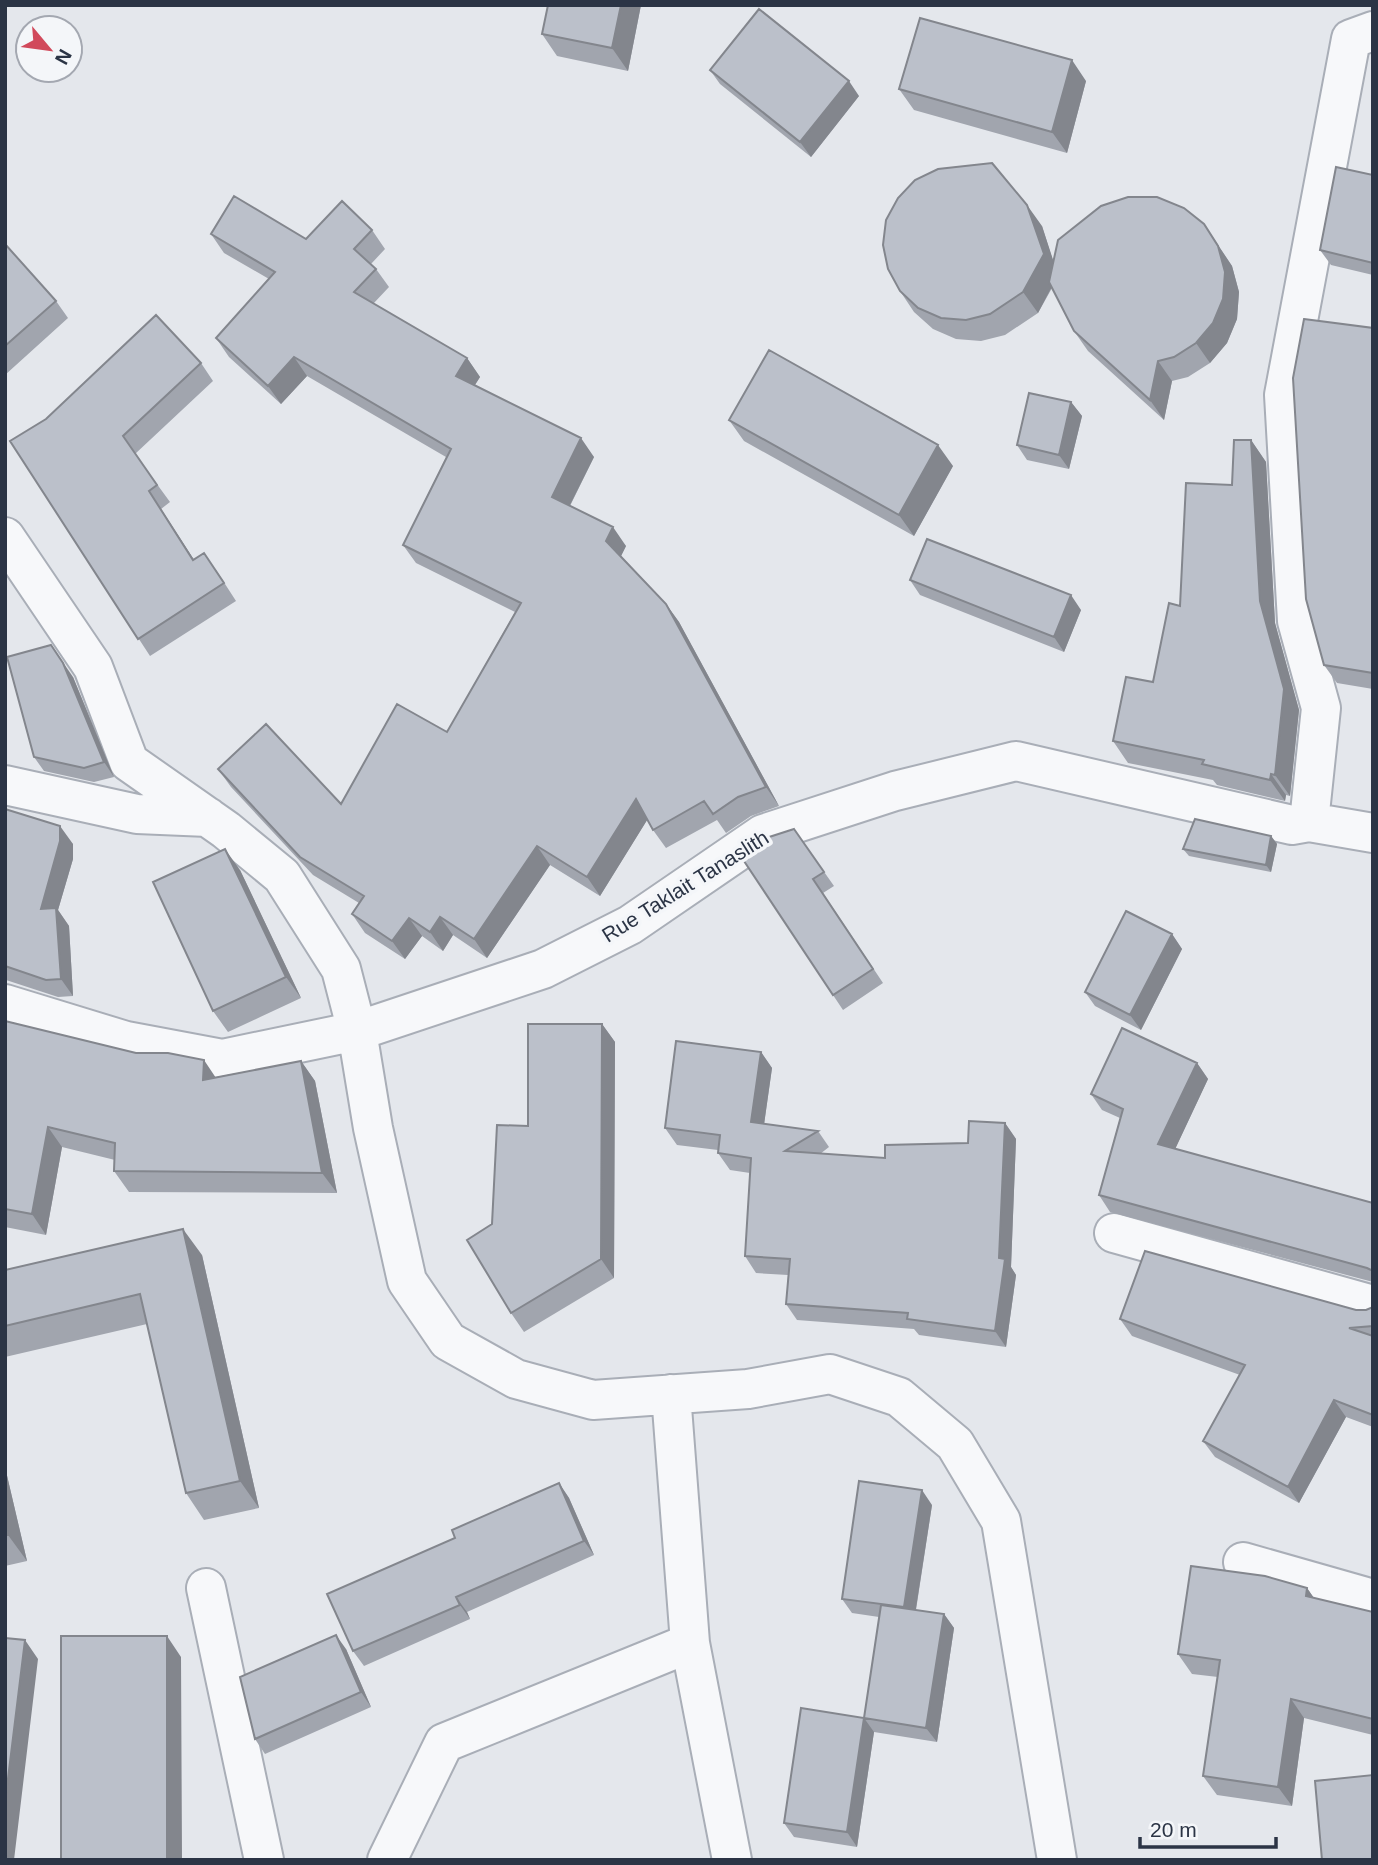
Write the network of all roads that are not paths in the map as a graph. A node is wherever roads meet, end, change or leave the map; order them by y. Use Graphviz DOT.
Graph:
graph roads {
  1 [pos="1373,31"];
  2 [pos="5,537"];
  3 [pos="5,785"];
  4 [pos="208,817"];
  5 [pos="1309,822"];
  6 [pos="1373,834"];
  7 [pos="5,1004"];
  8 [pos="357,1031"];
  9 [pos="1114,1233"];
  10 [pos="1373,1305"];
  11 [pos="671,1394"];
  12 [pos="1243,1562"];
  13 [pos="206,1588"];
  14 [pos="1373,1599"];
  15 [pos="690,1643"];
  16 [pos="264,1860"];
  17 [pos="387,1860"];
  18 [pos="732,1860"];
  19 [pos="1057,1860"];
  1 -- 5 [label="street"];
  2 -- 4 [label="street"];
  3 -- 4 [label="street"];
  4 -- 8 [label="street"];
  5 -- 6 [label="street, Rue Taklait Tanaslith"];
  5 -- 8 [label="street, Rue Taklait Tanaslith"];
  7 -- 8 [label="street, Rue Taklait Tanaslith"];
  8 -- 11 [label="street"];
  9 -- 10 [label="street"];
  11 -- 15 [label="street"];
  11 -- 19 [label="street"];
  12 -- 14 [label="street"];
  13 -- 16 [label="street"];
  15 -- 17 [label="street"];
  15 -- 18 [label="street"];
}
